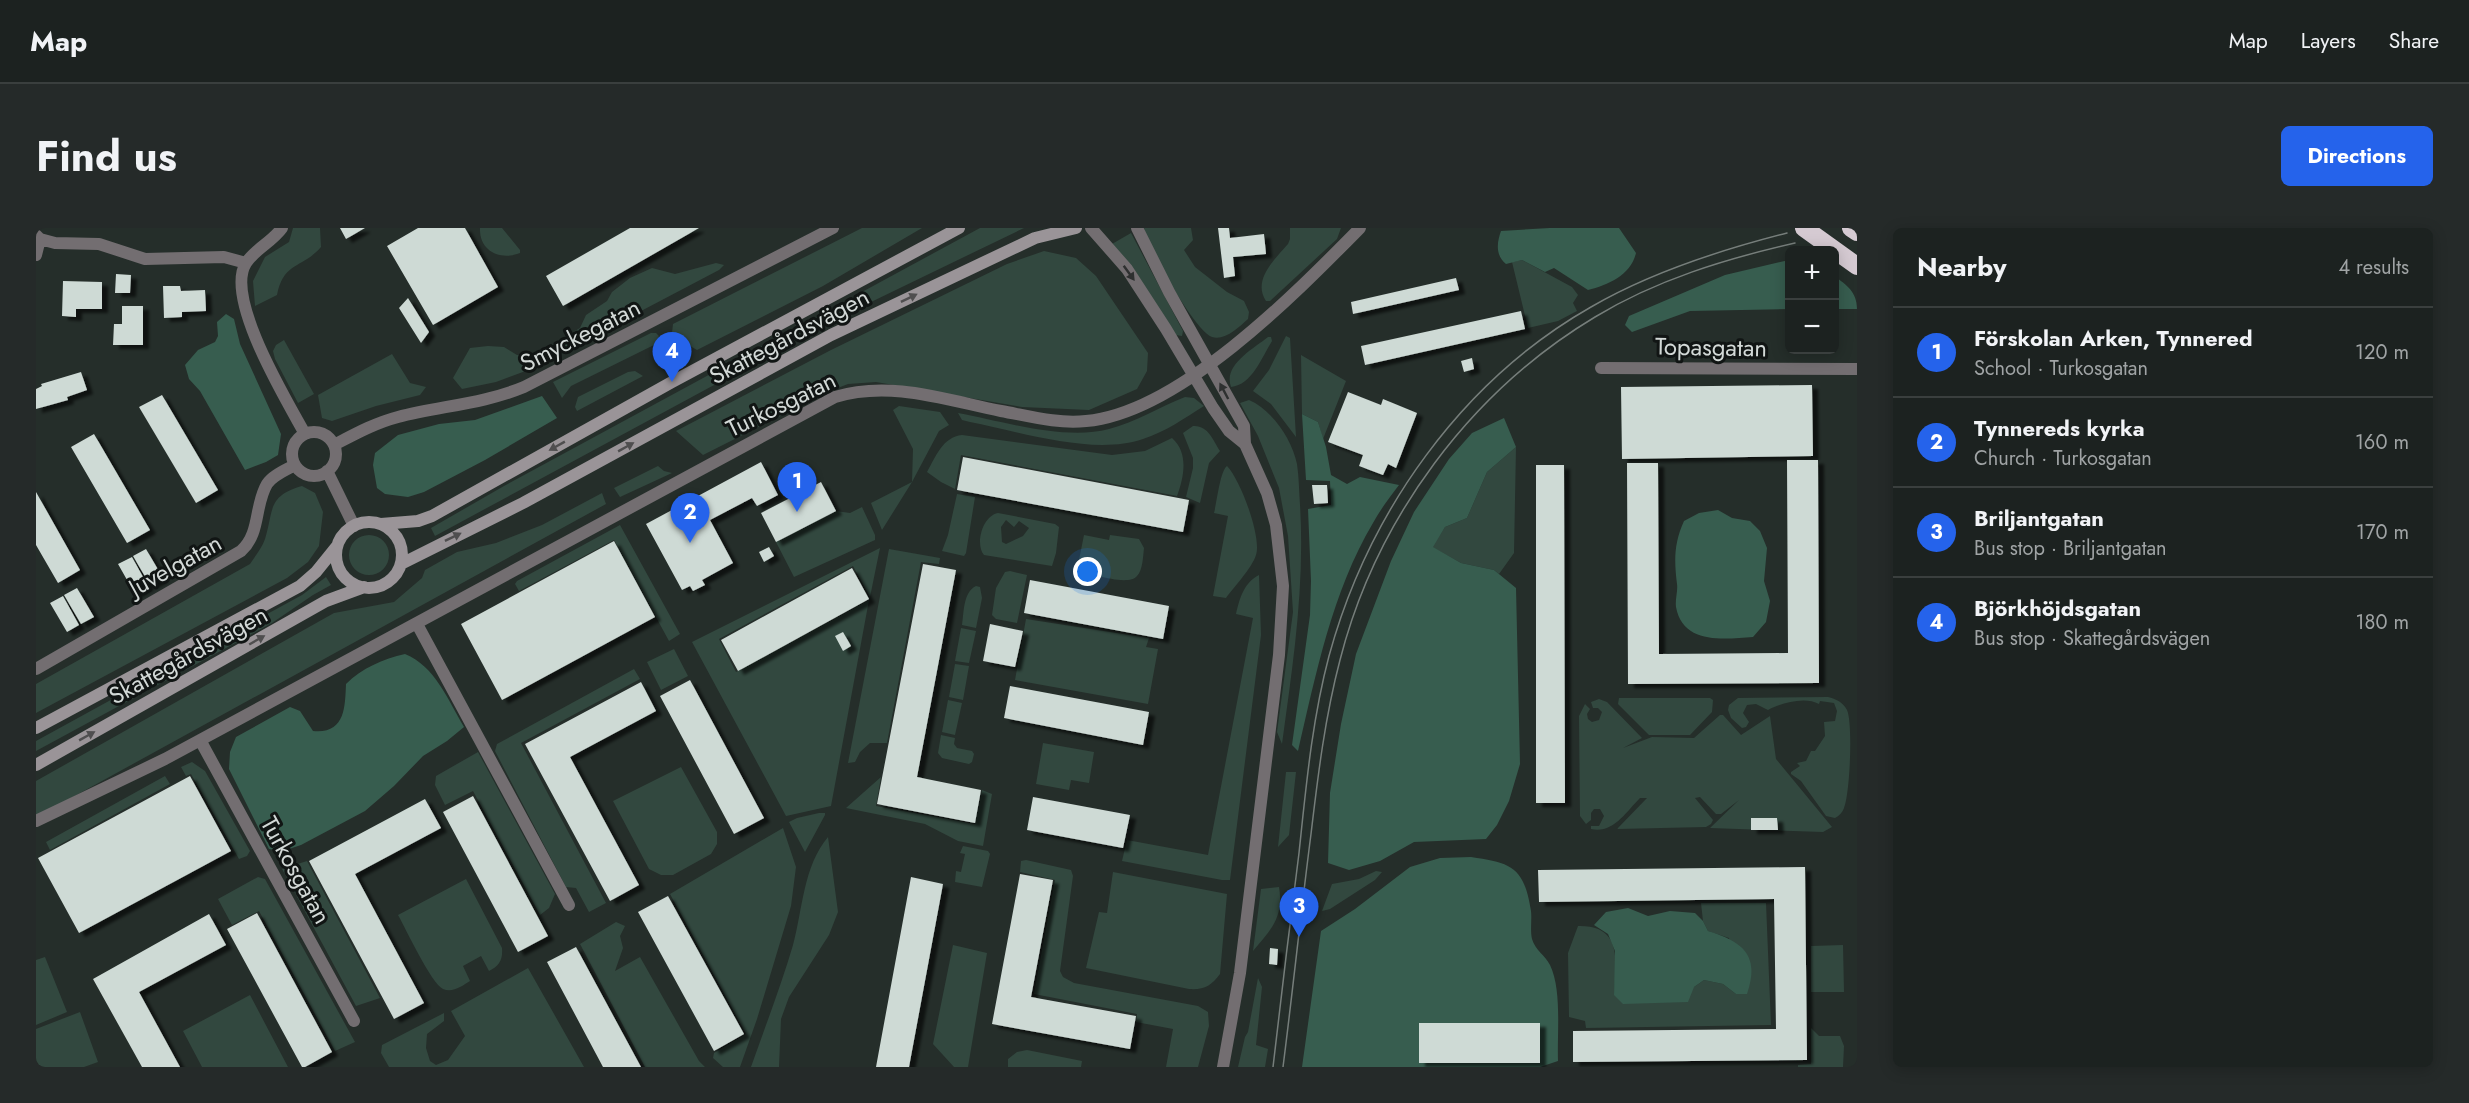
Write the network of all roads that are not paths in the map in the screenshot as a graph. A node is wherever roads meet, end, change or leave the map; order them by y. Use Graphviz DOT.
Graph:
graph roads {
  1 [pos="282,228"];
  2 [pos="832,228"];
  3 [pos="959,228"];
  4 [pos="1076,228"];
  5 [pos="1091,228"];
  6 [pos="1137,228"];
  7 [pos="1360,228"];
  8 [pos="1803,228"];
  9 [pos="1851,228"];
  10 [pos="1857,232"];
  11 [pos="38,237"];
  12 [pos="36,255"];
  13 [pos="246,263"];
  14 [pos="1857,266"];
  15 [pos="1210,363"];
  16 [pos="1601,368"];
  17 [pos="1857,369"];
  18 [pos="1193,374"];
  19 [pos="305,434"];
  20 [pos="1245,444"];
  21 [pos="334,445"];
  22 [pos="295,465"];
  23 [pos="327,471"];
  24 [pos="381,524"];
  25 [pos="354,525"];
  26 [pos="337,546"];
  27 [pos="401,564"];
  28 [pos="364,587"];
  29 [pos="417,624"];
  30 [pos="36,669"];
  31 [pos="36,728"];
  32 [pos="200,740"];
  33 [pos="36,765"];
  34 [pos="36,821"];
  35 [pos="569,905"];
  36 [pos="354,1021"];
  37 [pos="1223,1067"];
  1 -- 13 [label="street"];
  2 -- 21 [label="street, Smyckegatan"];
  3 -- 24 [label="street, Skattegårdsvägen, one-way"];
  27 -- 4 [label="street, Skattegårdsvägen, one-way"];
  5 -- 18 [label="street, one-way"];
  6 -- 15 [label="street"];
  7 -- 15 [label="street, Turkosgatan"];
  8 -- 14 [label="highway"];
  9 -- 10 [label="highway"];
  11 -- 12 [label="street"];
  11 -- 13 [label="street"];
  13 -- 19 [label="street"];
  15 -- 18 [label="street, Turkosgatan"];
  20 -- 15 [label="street, one-way"];
  16 -- 17 [label="street, Topasgatan"];
  18 -- 20 [label="street"];
  18 -- 29 [label="street, Turkosgatan"];
  19 -- 21 [label="street"];
  19 -- 22 [label="street"];
  20 -- 37 [label="street"];
  21 -- 23 [label="street"];
  22 -- 23 [label="street"];
  22 -- 30 [label="street, Juvelgatan"];
  23 -- 25 [label="street"];
  24 -- 25 [label="street, Skattegårdsvägen"];
  24 -- 27 [label="street"];
  25 -- 26 [label="street, Skattegårdsvägen"];
  26 -- 28 [label="street"];
  26 -- 31 [label="street, Skattegårdsvägen"];
  27 -- 28 [label="street, Skattegårdsvägen"];
  33 -- 28 [label="street, Skattegårdsvägen, one-way"];
  29 -- 32 [label="street, Turkosgatan"];
  29 -- 35 [label="street"];
  32 -- 34 [label="street, Turkosgatan"];
  32 -- 36 [label="street, Turkosgatan"];
}
